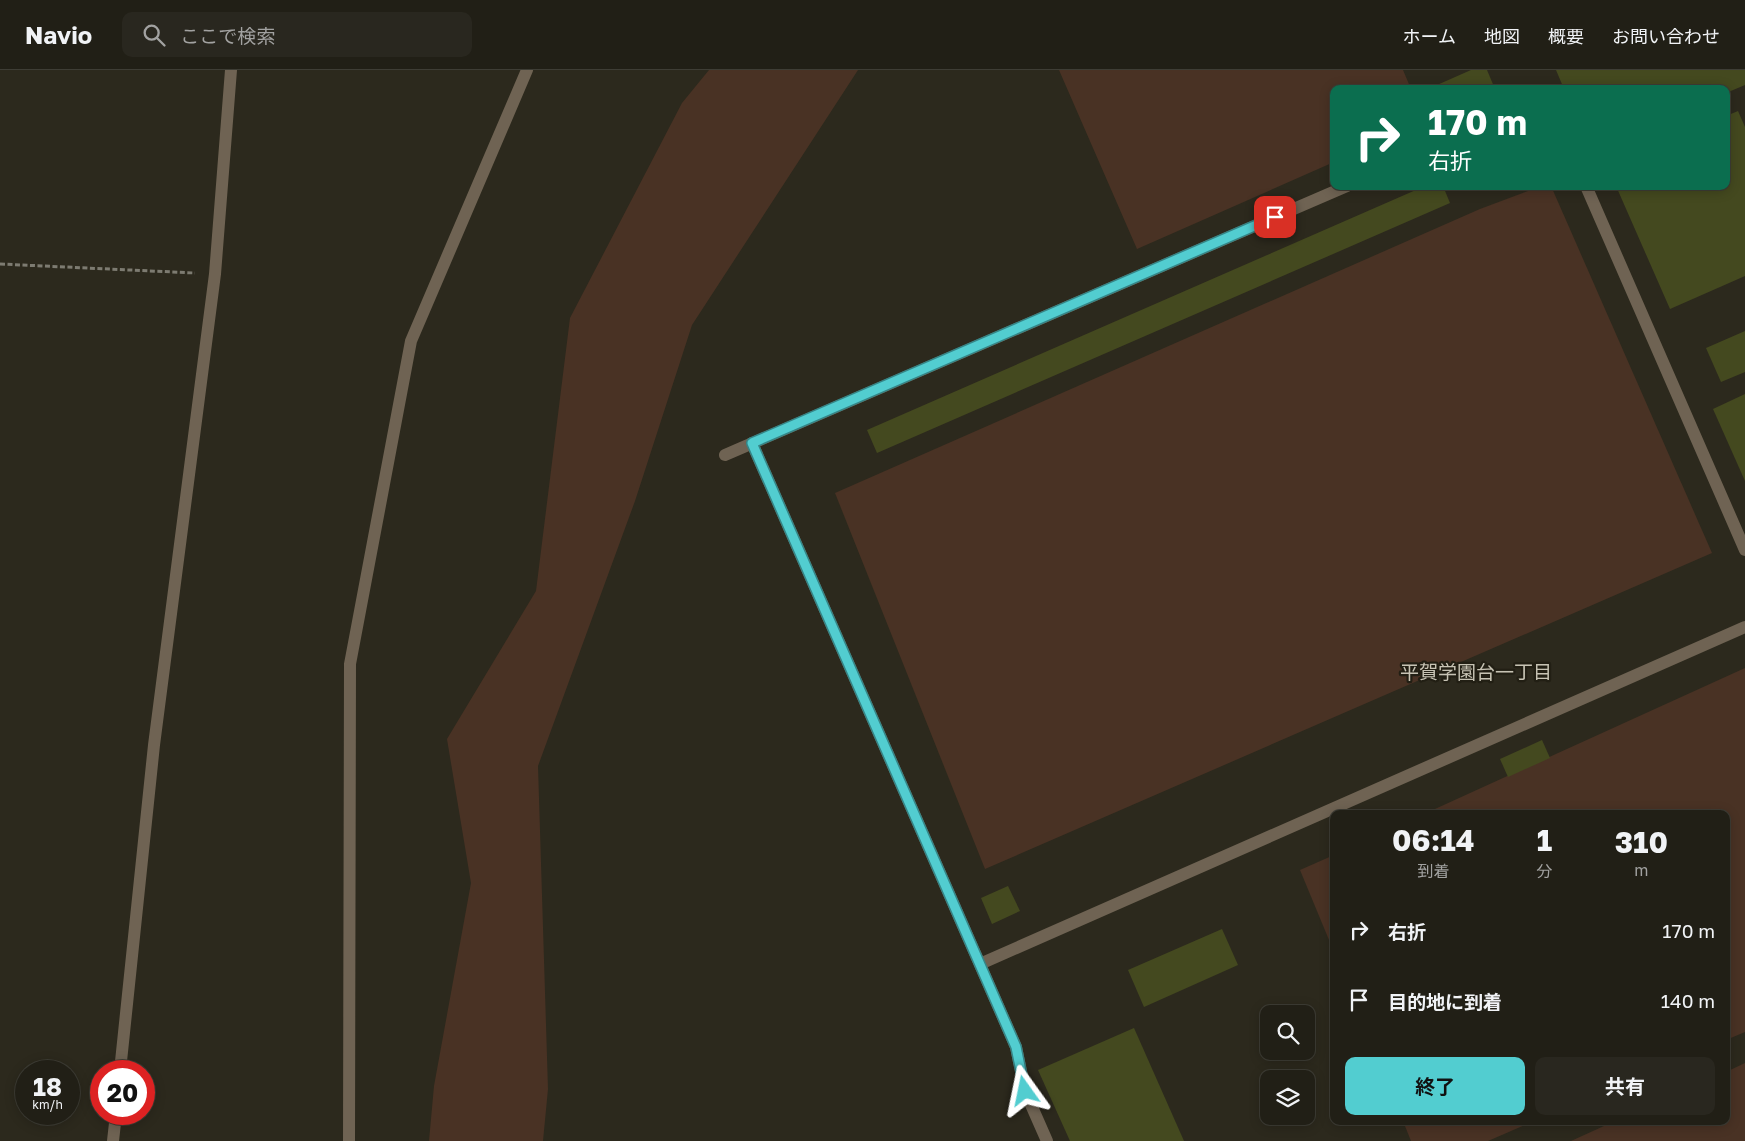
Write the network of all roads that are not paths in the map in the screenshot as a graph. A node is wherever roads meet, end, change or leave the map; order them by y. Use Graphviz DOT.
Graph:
graph roads {
  1 [pos="230,70"];
  2 [pos="526,70"];
  3 [pos="1339,190"];
  4 [pos="1588,190"];
  5 [pos="752,443"];
  6 [pos="725,455"];
  7 [pos="1745,550"];
  8 [pos="1745,627"];
  9 [pos="980,964"];
  10 [pos="121,1060"];
  11 [pos="115,1125"];
  12 [pos="113,1141"];
  13 [pos="349,1141"];
  14 [pos="1047,1141"];
  1 -- 10 [label="street"];
  2 -- 13 [label="street"];
  3 -- 5 [label="street"];
  4 -- 7 [label="street"];
  5 -- 6 [label="street"];
  5 -- 9 [label="street"];
  8 -- 9 [label="street"];
  9 -- 14 [label="street"];
  11 -- 12 [label="street"];
}
